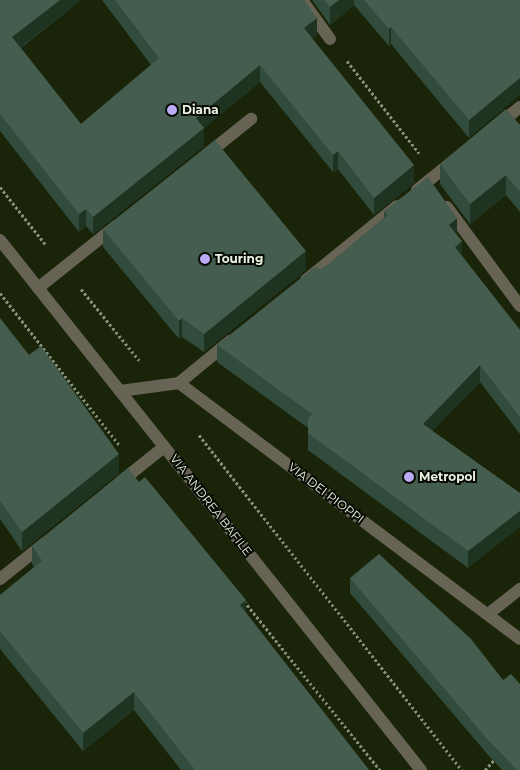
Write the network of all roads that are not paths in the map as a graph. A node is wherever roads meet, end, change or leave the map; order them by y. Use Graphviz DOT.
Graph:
graph roads {
  1 [pos="302,0"];
  2 [pos="330,39"];
  3 [pos="520,107"];
  4 [pos="251,119"];
  5 [pos="489,132"];
  6 [pos="466,150"];
  7 [pos="196,162"];
  8 [pos="434,185"];
  9 [pos="126,218"];
  10 [pos="0,240"];
  11 [pos="38,288"];
  12 [pos="294,290"];
  13 [pos="520,306"];
  14 [pos="240,333"];
  15 [pos="179,383"];
  16 [pos="120,391"];
  17 [pos="164,447"];
  18 [pos="107,493"];
  19 [pos="53,536"];
  20 [pos="0,579"];
  21 [pos="520,589"];
  22 [pos="488,614"];
  23 [pos="520,639"];
  24 [pos="421,770"];
  1 -- 2 [label="street"];
  3 -- 5 [label="street"];
  4 -- 7 [label="street"];
  6 -- 8 [label="street"];
  8 -- 12 [label="street"];
  8 -- 13 [label="street"];
  9 -- 11 [label="street"];
  10 -- 11 [label="street, VIA ANDREA BAFILE"];
  11 -- 16 [label="street, VIA ANDREA BAFILE"];
  14 -- 15 [label="street"];
  15 -- 16 [label="street"];
  15 -- 22 [label="street, VIA DEI PIOPPI"];
  16 -- 17 [label="street, VIA ANDREA BAFILE"];
  17 -- 18 [label="street"];
  17 -- 24 [label="street, VIA ANDREA BAFILE"];
  19 -- 20 [label="street"];
  21 -- 22 [label="street"];
  22 -- 23 [label="street, VIA DEI PIOPPI"];
}
